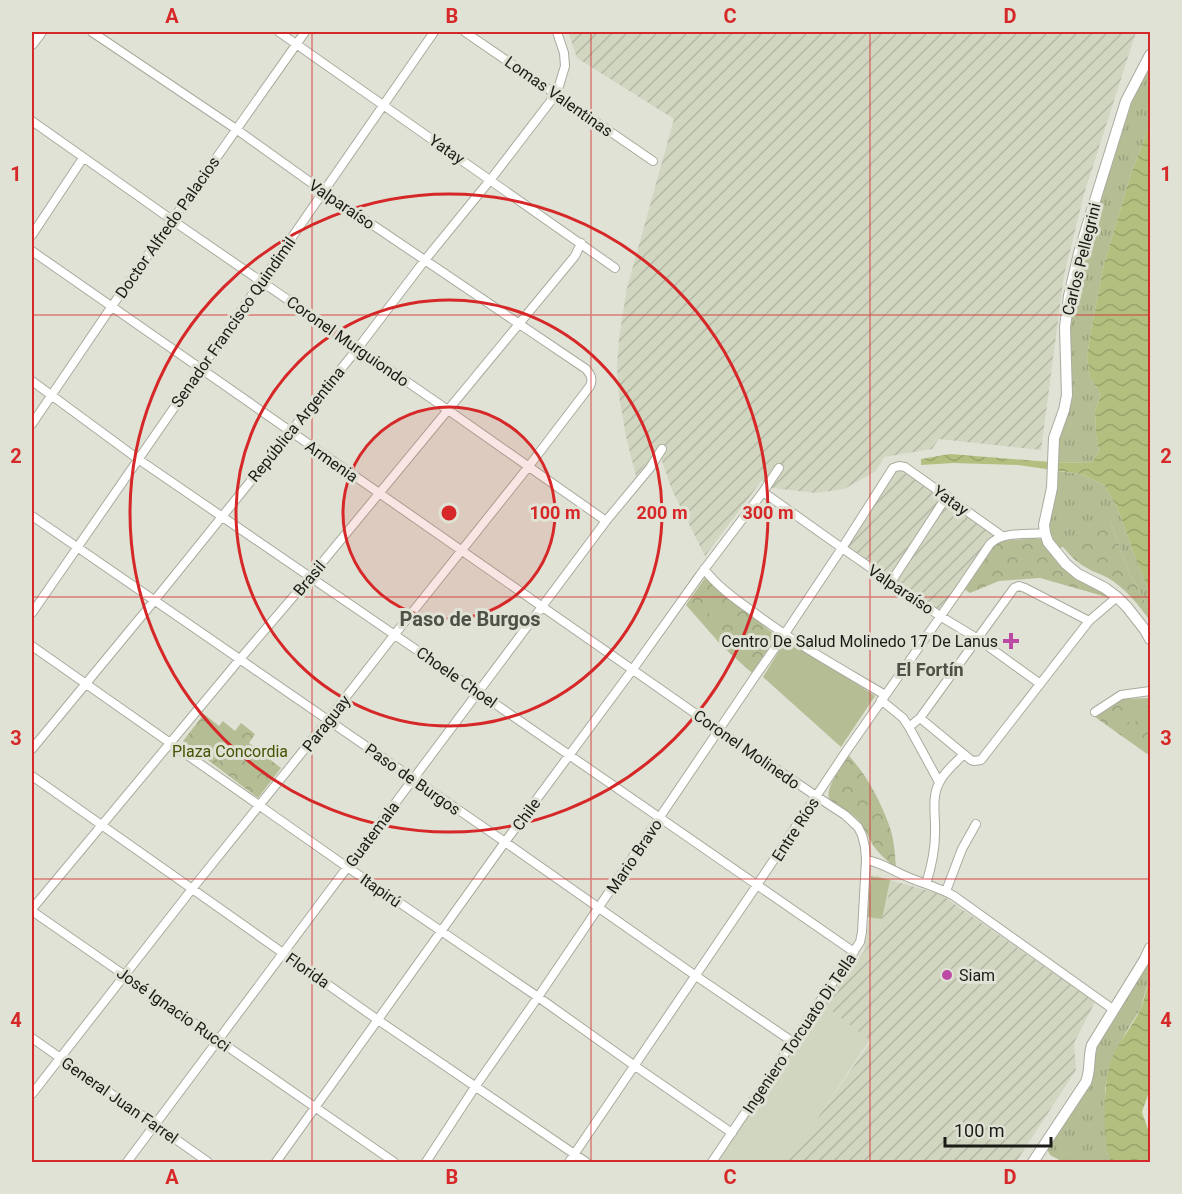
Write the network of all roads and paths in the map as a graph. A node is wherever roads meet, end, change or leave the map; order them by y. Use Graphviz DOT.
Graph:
graph roads {
  1 [pos="41,32"];
  2 [pos="92,32"];
  3 [pos="279,32"];
  4 [pos="305,32"];
  5 [pos="434,32"];
  6 [pos="465,32"];
  7 [pos="557,32"];
  8 [pos="32,44"];
  9 [pos="296,44"];
  10 [pos="1150,55"];
  11 [pos="555,94"];
  12 [pos="384,105"];
  13 [pos="32,121"];
  14 [pos="236,129"];
  15 [pos="83,158"];
  16 [pos="653,161"];
  17 [pos="490,180"];
  18 [pos="324,192"];
  19 [pos="172,220"];
  20 [pos="32,235"];
  21 [pos="581,243"];
  22 [pos="32,251"];
  23 [pos="425,260"];
  24 [pos="615,268"];
  25 [pos="262,280"];
  26 [pos="112,306"];
  27 [pos="519,325"];
  28 [pos="358,348"];
  29 [pos="200,369"];
  30 [pos="591,377"];
  31 [pos="32,381"];
  32 [pos="52,395"];
  33 [pos="448,410"];
  34 [pos="32,424"];
  35 [pos="290,431"];
  36 [pos="662,449"];
  37 [pos="138,459"];
  38 [pos="529,466"];
  39 [pos="899,466"];
  40 [pos="779,468"];
  41 [pos="763,492"];
  42 [pos="379,494"];
  43 [pos="947,496"];
  44 [pos="32,516"];
  45 [pos="222,516"];
  46 [pos="606,521"];
  47 [pos="1045,533"];
  48 [pos="1002,536"];
  49 [pos="77,547"];
  50 [pos="842,549"];
  51 [pos="461,550"];
  52 [pos="704,569"];
  53 [pos="311,576"];
  54 [pos="891,582"];
  55 [pos="1117,597"];
  56 [pos="154,601"];
  57 [pos="542,607"];
  58 [pos="32,613"];
  59 [pos="940,616"];
  60 [pos="1089,621"];
  61 [pos="395,634"];
  62 [pos="784,635"];
  63 [pos="978,639"];
  64 [pos="1150,639"];
  65 [pos="32,646"];
  66 [pos="240,659"];
  67 [pos="633,669"];
  68 [pos="1040,683"];
  69 [pos="86,684"];
  70 [pos="1150,691"];
  71 [pos="478,692"];
  72 [pos="883,698"];
  73 [pos="1095,712"];
  74 [pos="920,718"];
  75 [pos="328,720"];
  76 [pos="909,727"];
  77 [pos="719,730"];
  78 [pos="170,743"];
  79 [pos="32,748"];
  80 [pos="963,755"];
  81 [pos="569,756"];
  82 [pos="32,776"];
  83 [pos="414,779"];
  84 [pos="939,782"];
  85 [pos="816,796"];
  86 [pos="260,805"];
  87 [pos="659,818"];
  88 [pos="976,824"];
  89 [pos="100,825"];
  90 [pos="505,842"];
  91 [pos="866,860"];
  92 [pos="347,867"];
  93 [pos="926,884"];
  94 [pos="757,885"];
  95 [pos="192,889"];
  96 [pos="946,891"];
  97 [pos="599,908"];
  98 [pos="32,910"];
  99 [pos="441,932"];
  100 [pos="1150,948"];
  101 [pos="854,952"];
  102 [pos="283,953"];
  103 [pos="124,975"];
  104 [pos="696,976"];
  105 [pos="538,997"];
  106 [pos="1114,1010"];
  107 [pos="378,1020"];
  108 [pos="32,1038"];
  109 [pos="219,1041"];
  110 [pos="794,1042"];
  111 [pos="60,1058"];
  112 [pos="635,1066"];
  113 [pos="475,1087"];
  114 [pos="32,1094"];
  115 [pos="316,1108"];
  116 [pos="154,1124"];
  117 [pos="732,1133"];
  118 [pos="572,1159"];
  119 [pos="127,1162"];
  120 [pos="208,1162"];
  121 [pos="276,1162"];
  122 [pos="394,1162"];
  123 [pos="426,1162"];
  124 [pos="586,1162"];
  125 [pos="712,1162"];
  126 [pos="1033,1162"];
  1 -- 8 [label="street"];
  2 -- 14 [label="street, Valparaíso"];
  3 -- 9 [label="street, Yatay"];
  4 -- 9 [label="street, Doctor Alfredo Palacios"];
  5 -- 12 [label="street, Senador Francisco Quindimil"];
  6 -- 11 [label="street, Lomas Valentinas"];
  7 -- 11 [label="street, República Argentina"];
  9 -- 12 [label="street, Yatay"];
  9 -- 14 [label="street, Doctor Alfredo Palacios"];
  10 -- 47 [label="street, Carlos Pellegrini"];
  11 -- 16 [label="street, Lomas Valentinas"];
  11 -- 17 [label="street, República Argentina"];
  12 -- 17 [label="street, Yatay"];
  12 -- 18 [label="street, Senador Francisco Quindimil"];
  13 -- 15 [label="street, Coronel Murguiondo"];
  14 -- 18 [label="street, Valparaíso"];
  14 -- 19 [label="street, Doctor Alfredo Palacios"];
  15 -- 19 [label="street, Coronel Murguiondo"];
  15 -- 20 [label="street"];
  17 -- 21 [label="street, Yatay"];
  17 -- 23 [label="street, República Argentina"];
  18 -- 23 [label="street, Valparaíso"];
  18 -- 25 [label="street, Senador Francisco Quindimil"];
  19 -- 25 [label="street, Coronel Murguiondo"];
  19 -- 26 [label="street, Doctor Alfredo Palacios"];
  21 -- 24 [label="street, Yatay"];
  21 -- 27 [label="street, Brasil"];
  22 -- 26 [label="street, Armenia"];
  23 -- 27 [label="street, Valparaíso"];
  23 -- 28 [label="street, República Argentina"];
  25 -- 28 [label="street, Coronel Murguiondo"];
  25 -- 29 [label="street, Senador Francisco Quindimil"];
  26 -- 29 [label="street, Armenia"];
  26 -- 32 [label="street, Doctor Alfredo Palacios"];
  27 -- 30 [label="street, Valparaíso"];
  27 -- 33 [label="street, Brasil"];
  28 -- 33 [label="street, Coronel Murguiondo"];
  28 -- 35 [label="street, República Argentina"];
  29 -- 35 [label="street, Armenia"];
  29 -- 37 [label="street, Senador Francisco Quindimil"];
  30 -- 38 [label="street, Paraguay"];
  31 -- 32 [label="street, Choele Choel"];
  32 -- 34 [label="street, Doctor Alfredo Palacios"];
  32 -- 37 [label="street, Choele Choel"];
  33 -- 38 [label="street, Coronel Murguiondo"];
  33 -- 42 [label="street, Brasil"];
  35 -- 42 [label="street, Armenia"];
  35 -- 45 [label="street, República Argentina"];
  36 -- 46 [label="street, Guatemala"];
  37 -- 45 [label="street, Choele Choel"];
  37 -- 49 [label="street, Senador Francisco Quindimil"];
  38 -- 46 [label="street, Coronel Murguiondo"];
  38 -- 51 [label="street, Paraguay"];
  39 -- 43 [label="street, Yatay"];
  39 -- 50 [label="street, Mario Bravo"];
  40 -- 41 [label="street, Chile"];
  41 -- 50 [label="street, Valparaíso"];
  41 -- 52 [label="street, Chile"];
  42 -- 51 [label="street, Armenia"];
  42 -- 53 [label="street, Brasil"];
  43 -- 48 [label="street, Yatay"];
  43 -- 54 [label="street"];
  44 -- 49 [label="street, Paso de Burgos"];
  45 -- 53 [label="street, Choele Choel"];
  45 -- 56 [label="street, República Argentina"];
  46 -- 57 [label="street, Guatemala"];
  47 -- 48 [label="street"];
  47 -- 55 [label="street"];
  48 -- 59 [label="street, Entre Ríos"];
  49 -- 56 [label="street, Paso de Burgos"];
  49 -- 58 [label="street, Senador Francisco Quindimil"];
  50 -- 54 [label="street, Valparaíso"];
  50 -- 62 [label="street, Mario Bravo"];
  51 -- 57 [label="street, Armenia"];
  51 -- 61 [label="street, Paraguay"];
  52 -- 62 [label="street"];
  52 -- 67 [label="street, Chile"];
  53 -- 61 [label="street, Choele Choel"];
  53 -- 66 [label="street, Brasil"];
  54 -- 59 [label="street, Valparaíso"];
  55 -- 60 [label="street"];
  55 -- 64 [label="street"];
  56 -- 66 [label="street, Paso de Burgos"];
  56 -- 69 [label="street, República Argentina"];
  57 -- 67 [label="street, Armenia"];
  57 -- 71 [label="street, Guatemala"];
  59 -- 63 [label="street, Valparaíso"];
  59 -- 72 [label="street, Entre Ríos"];
  60 -- 63 [label="street"];
  60 -- 68 [label="street"];
  61 -- 71 [label="street, Choele Choel"];
  61 -- 75 [label="street, Paraguay"];
  62 -- 72 [label="street"];
  62 -- 77 [label="street, Mario Bravo"];
  63 -- 68 [label="street, Valparaíso"];
  63 -- 74 [label="street"];
  65 -- 69 [label="street, Itapirú"];
  66 -- 75 [label="street, Paso de Burgos"];
  66 -- 78 [label="street, Brasil"];
  67 -- 77 [label="street, Coronel Molinedo"];
  67 -- 81 [label="street, Chile"];
  68 -- 80 [label="street"];
  69 -- 78 [label="street, Itapirú"];
  69 -- 79 [label="street, República Argentina"];
  70 -- 73 [label="street"];
  71 -- 81 [label="street, Choele Choel"];
  71 -- 83 [label="street, Guatemala"];
  72 -- 76 [label="street"];
  72 -- 85 [label="street, Entre Ríos"];
  74 -- 76 [label="street"];
  74 -- 80 [label="street"];
  75 -- 83 [label="street, Paso de Burgos"];
  75 -- 86 [label="street, Paraguay"];
  76 -- 84 [label="street"];
  77 -- 85 [label="street, Coronel Molinedo"];
  77 -- 87 [label="street, Mario Bravo"];
  78 -- 86 [label="street, Itapirú"];
  78 -- 89 [label="street, Brasil"];
  80 -- 84 [label="street"];
  81 -- 87 [label="street, Choele Choel"];
  81 -- 90 [label="street, Chile"];
  82 -- 89 [label="street, Florida"];
  83 -- 90 [label="street, Paso de Burgos"];
  83 -- 92 [label="street, Guatemala"];
  84 -- 93 [label="street"];
  85 -- 91 [label="street, Coronel Molinedo"];
  85 -- 94 [label="street, Entre Ríos"];
  86 -- 92 [label="street, Itapirú"];
  86 -- 95 [label="street, Paraguay"];
  87 -- 94 [label="street, Choele Choel"];
  87 -- 97 [label="street, Mario Bravo"];
  88 -- 96 [label="street"];
  89 -- 95 [label="street, Florida"];
  89 -- 98 [label="street, Brasil"];
  90 -- 97 [label="street, Paso de Burgos"];
  90 -- 99 [label="street, Chile"];
  91 -- 93 [label="street"];
  91 -- 101 [label="street, Ingeniero Torcuato Di Tella"];
  92 -- 99 [label="street, Itapirú"];
  92 -- 102 [label="street, Guatemala"];
  93 -- 96 [label="street"];
  94 -- 101 [label="street, Choele Choel"];
  94 -- 104 [label="street, Entre Ríos"];
  95 -- 102 [label="street, Florida"];
  95 -- 103 [label="street, Paraguay"];
  96 -- 106 [label="street"];
  97 -- 104 [label="street, Paso de Burgos"];
  97 -- 105 [label="street, Mario Bravo"];
  98 -- 103 [label="street, José Ignacio Rucci"];
  99 -- 105 [label="street, Itapirú"];
  99 -- 107 [label="street, Chile"];
  100 -- 106 [label="street"];
  101 -- 110 [label="street, Ingeniero Torcuato Di Tella"];
  102 -- 107 [label="street, Florida"];
  102 -- 109 [label="street, Guatemala"];
  103 -- 109 [label="street, José Ignacio Rucci"];
  103 -- 111 [label="street, Paraguay"];
  104 -- 110 [label="street, Paso de Burgos"];
  104 -- 112 [label="street, Entre Ríos"];
  105 -- 112 [label="street, Itapirú"];
  105 -- 113 [label="street, Mario Bravo"];
  106 -- 126 [label="street"];
  107 -- 113 [label="street, Florida"];
  107 -- 115 [label="street, Chile"];
  108 -- 111 [label="street, General Juan Farrel"];
  109 -- 115 [label="street, José Ignacio Rucci"];
  109 -- 116 [label="street, Guatemala"];
  110 -- 117 [label="street, Ingeniero Torcuato Di Tella"];
  111 -- 114 [label="street, Paraguay"];
  111 -- 116 [label="street, General Juan Farrel"];
  112 -- 117 [label="street, Itapirú"];
  112 -- 118 [label="street, Entre Ríos"];
  113 -- 118 [label="street, Florida"];
  113 -- 123 [label="street, Mario Bravo"];
  115 -- 121 [label="street, Chile"];
  115 -- 122 [label="street, José Ignacio Rucci"];
  116 -- 119 [label="street, Guatemala"];
  116 -- 120 [label="street, General Juan Farrel"];
  117 -- 125 [label="street, Ingeniero Torcuato Di Tella"];
  118 -- 124 [label="street, Florida"];
}
